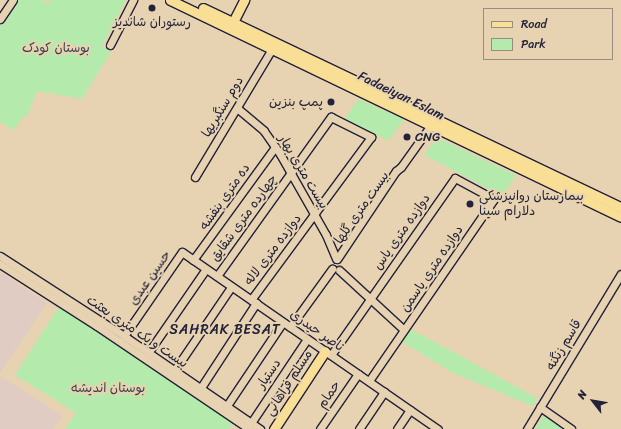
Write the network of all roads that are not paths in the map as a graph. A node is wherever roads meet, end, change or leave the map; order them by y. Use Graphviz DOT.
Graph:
graph roads {
  1 [pos="13,0"];
  2 [pos="133,0"];
  3 [pos="170,0"];
  4 [pos="185,0"];
  5 [pos="244,0"];
  6 [pos="0,19"];
  7 [pos="233,22"];
  8 [pos="110,45"];
  9 [pos="272,48"];
  10 [pos="237,108"];
  11 [pos="431,125"];
  12 [pos="351,127"];
  13 [pos="275,147"];
  14 [pos="292,174"];
  15 [pos="195,177"];
  16 [pos="455,178"];
  17 [pos="621,207"];
  18 [pos="315,215"];
  19 [pos="621,217"];
  20 [pos="182,252"];
  21 [pos="0,256"];
  22 [pos="193,260"];
  23 [pos="337,260"];
  24 [pos="0,264"];
  25 [pos="206,269"];
  26 [pos="335,269"];
  27 [pos="621,274"];
  28 [pos="217,276"];
  29 [pos="232,287"];
  30 [pos="370,299"];
  31 [pos="253,302"];
  32 [pos="283,322"];
  33 [pos="290,327"];
  34 [pos="404,330"];
  35 [pos="124,336"];
  36 [pos="307,339"];
  37 [pos="328,353"];
  38 [pos="148,354"];
  39 [pos="174,371"];
  40 [pos="358,374"];
  41 [pos="369,381"];
  42 [pos="200,389"];
  43 [pos="384,392"];
  44 [pos="226,406"];
  45 [pos="540,407"];
  46 [pos="410,410"];
  47 [pos="250,426"];
  48 [pos="260,429"];
  49 [pos="274,429"];
  50 [pos="320,429"];
  51 [pos="359,429"];
  52 [pos="397,429"];
  53 [pos="437,429"];
  54 [pos="527,429"];
  55 [pos="570,429"];
  1 -- 6 [label="street"];
  2 -- 8 [label="street"];
  3 -- 9 [label="main road, Fadaeiyan Eslam"];
  4 -- 7 [label="main road, Fadaeiyan Eslam"];
  5 -- 7 [label="main road"];
  7 -- 17 [label="main road, Fadaeiyan Eslam"];
  9 -- 10 [label="street, دوم سنگبریها"];
  9 -- 11 [label="main road, Fadaeiyan Eslam"];
  10 -- 13 [label="street, بیست متری بهار"];
  10 -- 15 [label="street, دوم سنگبریها"];
  11 -- 19 [label="main road, Fadaeiyan Eslam"];
  11 -- 23 [label="street, بیست متری گلها"];
  12 -- 14 [label="street, چهارده متری شقایق"];
  12 -- 18 [label="street, دوازده متری لاله"];
  13 -- 14 [label="street, بیست متری بهار"];
  13 -- 22 [label="street, ده متری بنفشه"];
  14 -- 18 [label="street, بیست متری بهار"];
  14 -- 28 [label="street, چهارده متری شقایق"];
  16 -- 30 [label="street, دوازده متری یاس"];
  16 -- 34 [label="street, دوازده متری یاسمن"];
  18 -- 23 [label="street, بیست متری بهار"];
  18 -- 31 [label="street, دوازده متری لاله"];
  20 -- 22 [label="street, ناصر حیدری"];
  20 -- 35 [label="street, حسین عبدی"];
  21 -- 35 [label="street, بیست و یک متری بعثت"];
  22 -- 25 [label="street, ناصر حیدری"];
  23 -- 26 [label="street, بیست متری گلها"];
  24 -- 47 [label="street, بیست و یک متری بعثت"];
  25 -- 28 [label="street, ناصر حیدری"];
  25 -- 38 [label="street"];
  26 -- 30 [label="street"];
  26 -- 33 [label="street"];
  27 -- 45 [label="street, قاسم زنگنه"];
  28 -- 29 [label="street, ناصر حیدری"];
  29 -- 31 [label="street, ناصر حیدری"];
  29 -- 39 [label="street"];
  30 -- 34 [label="street"];
  30 -- 37 [label="street, دوازده متری یاس"];
  31 -- 32 [label="street, ناصر حیدری"];
  31 -- 42 [label="street, دوازده متری لاله"];
  32 -- 33 [label="street, ناصر حیدری"];
  32 -- 44 [label="street"];
  33 -- 36 [label="street, ناصر حیدری"];
  34 -- 41 [label="street"];
  35 -- 38 [label="street, بیست و یک متری بعثت"];
  36 -- 37 [label="street, ناصر حیدری"];
  36 -- 47 [label="street, دستیار"];
  37 -- 40 [label="street, ناصر حیدری"];
  37 -- 49 [label="main road, مسلم فراهانی"];
  38 -- 39 [label="street, بیست و یک متری بعثت"];
  39 -- 42 [label="street, بیست و یک متری بعثت"];
  40 -- 41 [label="street, ناصر حیدری"];
  40 -- 50 [label="street, حمام"];
  41 -- 43 [label="street, ناصر حیدری"];
  42 -- 44 [label="street, بیست و یک متری بعثت"];
  43 -- 46 [label="street, ناصر حیدری"];
  43 -- 51 [label="street"];
  44 -- 47 [label="street, بیست و یک متری بعثت"];
  45 -- 54 [label="street, قاسم زنگنه"];
  45 -- 55 [label="street"];
  46 -- 52 [label="street"];
  46 -- 53 [label="street, ناصر حیدری"];
  47 -- 48 [label="street, بیست و یک متری بعثت"];
}
